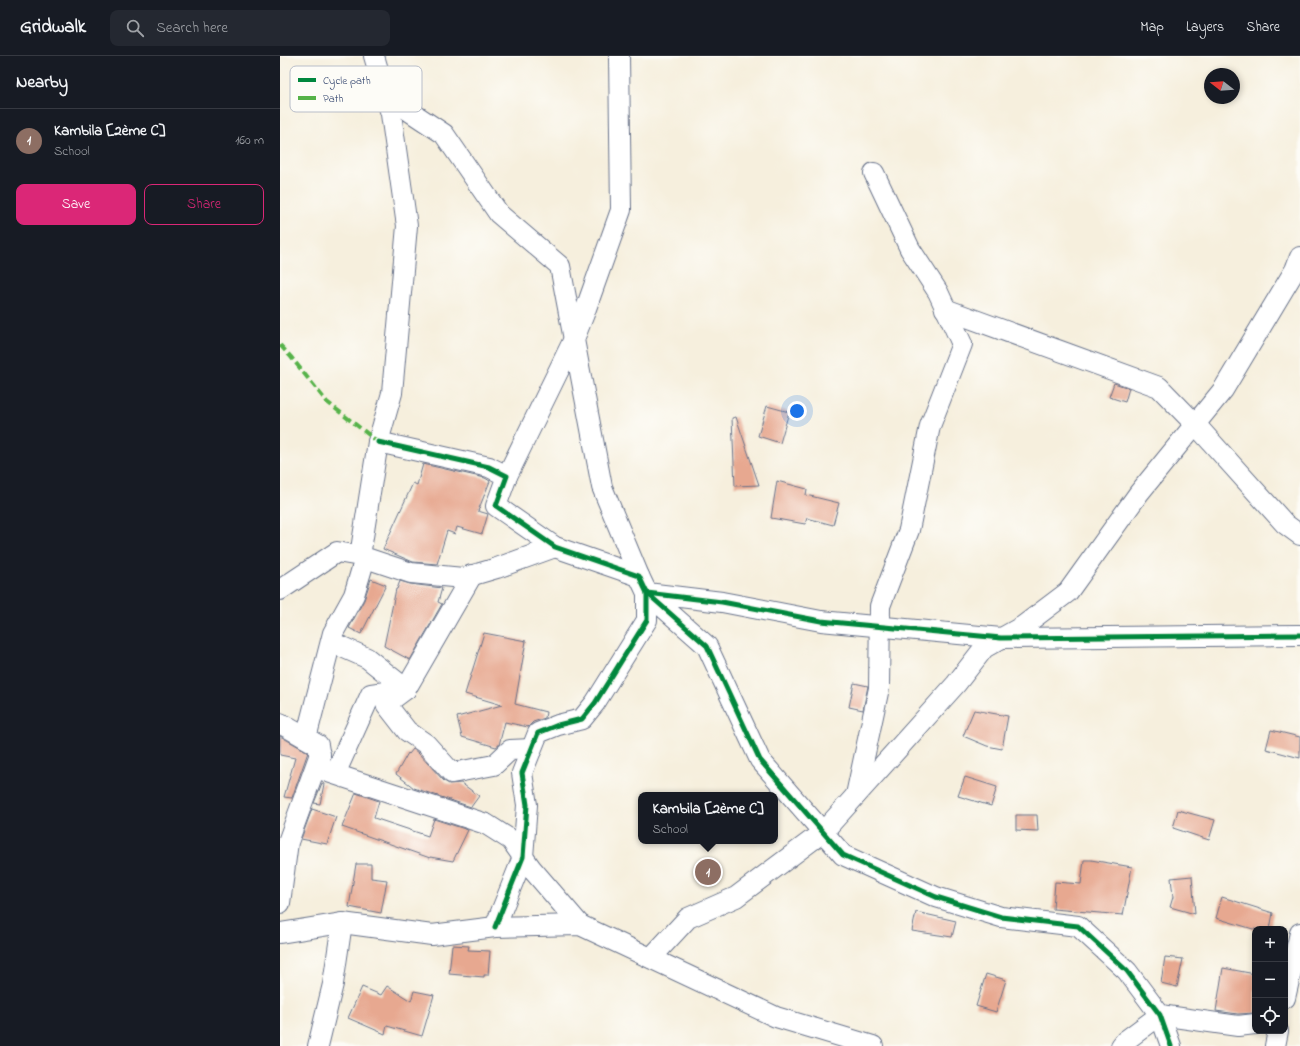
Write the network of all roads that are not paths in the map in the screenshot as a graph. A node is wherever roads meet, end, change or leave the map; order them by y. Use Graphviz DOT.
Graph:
graph roads {
  1 [pos="374,56"];
  2 [pos="619,56"];
  3 [pos="377,66"];
  4 [pos="390,112"];
  5 [pos="411,112"];
  6 [pos="874,173"];
  7 [pos="1300,257"];
  8 [pos="945,309"];
  9 [pos="574,339"];
  10 [pos="1196,425"];
  11 [pos="378,442"];
  12 [pos="507,476"];
  13 [pos="1300,535"];
  14 [pos="555,547"];
  15 [pos="362,557"];
  16 [pos="472,575"];
  17 [pos="643,585"];
  18 [pos="280,590"];
  19 [pos="880,626"];
  20 [pos="1300,635"];
  21 [pos="1001,638"];
  22 [pos="331,642"];
  23 [pos="406,689"];
  24 [pos="280,723"];
  25 [pos="306,738"];
  26 [pos="532,749"];
  27 [pos="320,754"];
  28 [pos="335,774"];
  29 [pos="856,795"];
  30 [pos="823,832"];
  31 [pos="523,857"];
  32 [pos="280,903"];
  33 [pos="342,923"];
  34 [pos="580,925"];
  35 [pos="495,928"];
  36 [pos="280,933"];
  37 [pos="1300,933"];
  38 [pos="651,958"];
  39 [pos="1288,985"];
  40 [pos="1160,1015"];
  41 [pos="1252,1024"];
  42 [pos="1277,1034"];
  43 [pos="318,1046"];
  44 [pos="873,1046"];
  45 [pos="1122,1046"];
  46 [pos="1171,1046"];
  47 [pos="1275,1046"];
  1 -- 3 [label="street"];
  2 -- 9 [label="street"];
  4 -- 11 [label="street"];
  5 -- 9 [label="street"];
  6 -- 8 [label="street"];
  7 -- 10 [label="street"];
  8 -- 10 [label="street"];
  8 -- 19 [label="street"];
  9 -- 12 [label="street"];
  9 -- 17 [label="street"];
  10 -- 13 [label="street"];
  10 -- 21 [label="street"];
  11 -- 12 [label="street"];
  11 -- 15 [label="street"];
  12 -- 14 [label="street"];
  14 -- 16 [label="street"];
  14 -- 17 [label="street"];
  15 -- 16 [label="street"];
  15 -- 18 [label="street"];
  15 -- 22 [label="street"];
  16 -- 23 [label="street"];
  17 -- 19 [label="street"];
  17 -- 26 [label="street"];
  17 -- 30 [label="street"];
  19 -- 21 [label="street"];
  19 -- 29 [label="street"];
  20 -- 21 [label="street"];
  21 -- 29 [label="street"];
  22 -- 23 [label="street"];
  22 -- 25 [label="street"];
  23 -- 26 [label="street"];
  23 -- 28 [label="street"];
  24 -- 25 [label="street"];
  25 -- 27 [label="street"];
  26 -- 31 [label="street"];
  27 -- 28 [label="street"];
  27 -- 32 [label="street"];
  28 -- 31 [label="street"];
  29 -- 30 [label="street"];
  30 -- 38 [label="street"];
  30 -- 40 [label="street"];
  31 -- 34 [label="street"];
  31 -- 35 [label="street"];
  33 -- 35 [label="street"];
  33 -- 36 [label="street"];
  33 -- 43 [label="street"];
  34 -- 35 [label="street"];
  34 -- 38 [label="street"];
  37 -- 39 [label="street"];
  38 -- 44 [label="street"];
  40 -- 41 [label="street"];
  40 -- 45 [label="street"];
  40 -- 46 [label="street"];
  42 -- 47 [label="street"];
}
